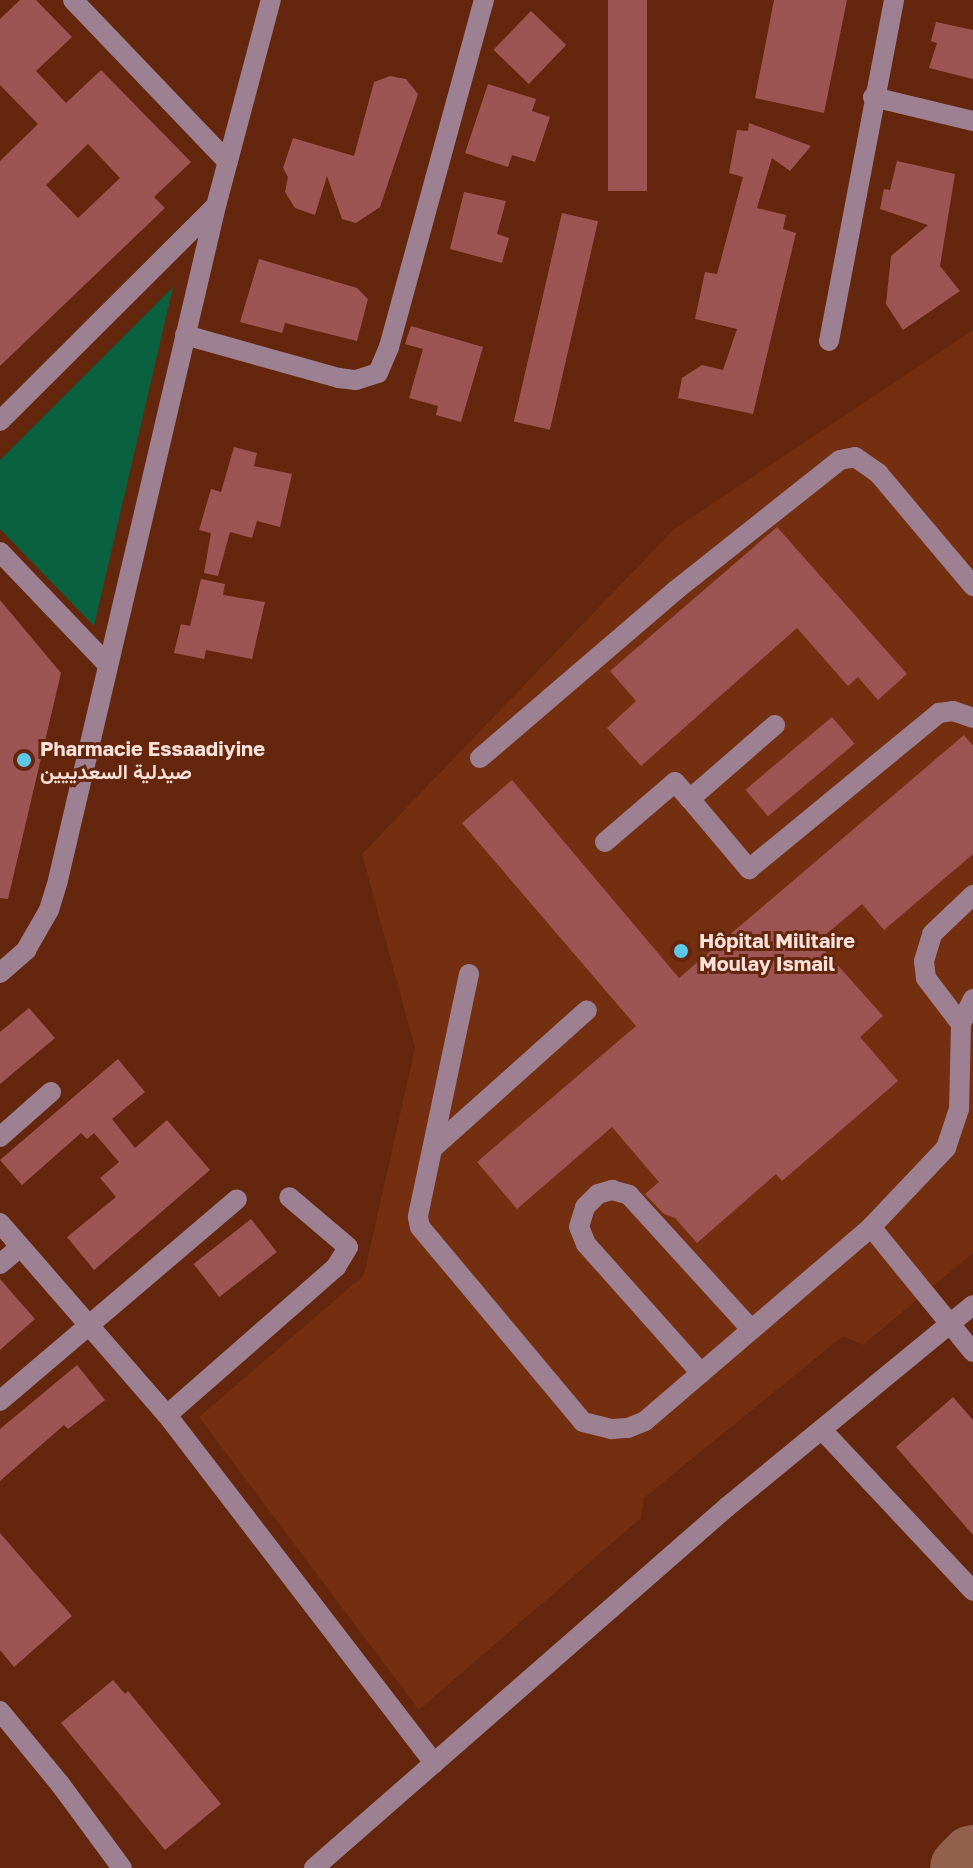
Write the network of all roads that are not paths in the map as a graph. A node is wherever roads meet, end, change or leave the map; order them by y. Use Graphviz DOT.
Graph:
graph roads {
  1 [pos="73,0"];
  2 [pos="271,0"];
  3 [pos="484,0"];
  4 [pos="894,0"];
  5 [pos="873,97"];
  6 [pos="973,121"];
  7 [pos="228,162"];
  8 [pos="216,206"];
  9 [pos="185,335"];
  10 [pos="829,341"];
  11 [pos="0,421"];
  12 [pos="0,552"];
  13 [pos="973,586"];
  14 [pos="106,663"];
  15 [pos="973,718"];
  16 [pos="775,725"];
  17 [pos="480,758"];
  18 [pos="690,799"];
  19 [pos="605,842"];
  20 [pos="973,895"];
  21 [pos="0,973"];
  22 [pos="469,974"];
  23 [pos="973,999"];
  24 [pos="587,1010"];
  25 [pos="961,1024"];
  26 [pos="51,1092"];
  27 [pos="0,1137"];
  28 [pos="434,1147"];
  29 [pos="289,1197"];
  30 [pos="237,1199"];
  31 [pos="0,1223"];
  32 [pos="871,1227"];
  33 [pos="20,1247"];
  34 [pos="0,1264"];
  35 [pos="973,1305"];
  36 [pos="950,1323"];
  37 [pos="88,1325"];
  38 [pos="750,1328"];
  39 [pos="973,1352"];
  40 [pos="701,1373"];
  41 [pos="0,1401"];
  42 [pos="167,1415"];
  43 [pos="823,1431"];
  44 [pos="973,1591"];
  45 [pos="0,1711"];
  46 [pos="434,1763"];
  47 [pos="122,1868"];
  48 [pos="314,1868"];
  1 -- 7 [label="street"];
  2 -- 7 [label="street"];
  3 -- 9 [label="street"];
  4 -- 5 [label="street"];
  5 -- 6 [label="street"];
  5 -- 10 [label="street"];
  7 -- 8 [label="street"];
  8 -- 9 [label="street"];
  8 -- 11 [label="street"];
  9 -- 14 [label="street"];
  12 -- 14 [label="street"];
  13 -- 17 [label="street"];
  14 -- 21 [label="street"];
  15 -- 18 [label="street"];
  16 -- 18 [label="street"];
  18 -- 19 [label="street"];
  20 -- 25 [label="street"];
  22 -- 28 [label="street"];
  23 -- 25 [label="street"];
  24 -- 28 [label="street"];
  25 -- 32 [label="street"];
  26 -- 27 [label="street"];
  28 -- 40 [label="street"];
  29 -- 42 [label="street"];
  30 -- 37 [label="street"];
  31 -- 33 [label="street"];
  32 -- 36 [label="street"];
  32 -- 38 [label="street"];
  33 -- 34 [label="street"];
  33 -- 37 [label="street"];
  35 -- 36 [label="street"];
  36 -- 39 [label="street"];
  36 -- 43 [label="street"];
  37 -- 41 [label="street"];
  37 -- 42 [label="street"];
  38 -- 40 [label="street"];
  38 -- 40 [label="street"];
  42 -- 46 [label="street"];
  43 -- 44 [label="street"];
  43 -- 46 [label="street"];
  45 -- 47 [label="street"];
  46 -- 48 [label="street"];
}
